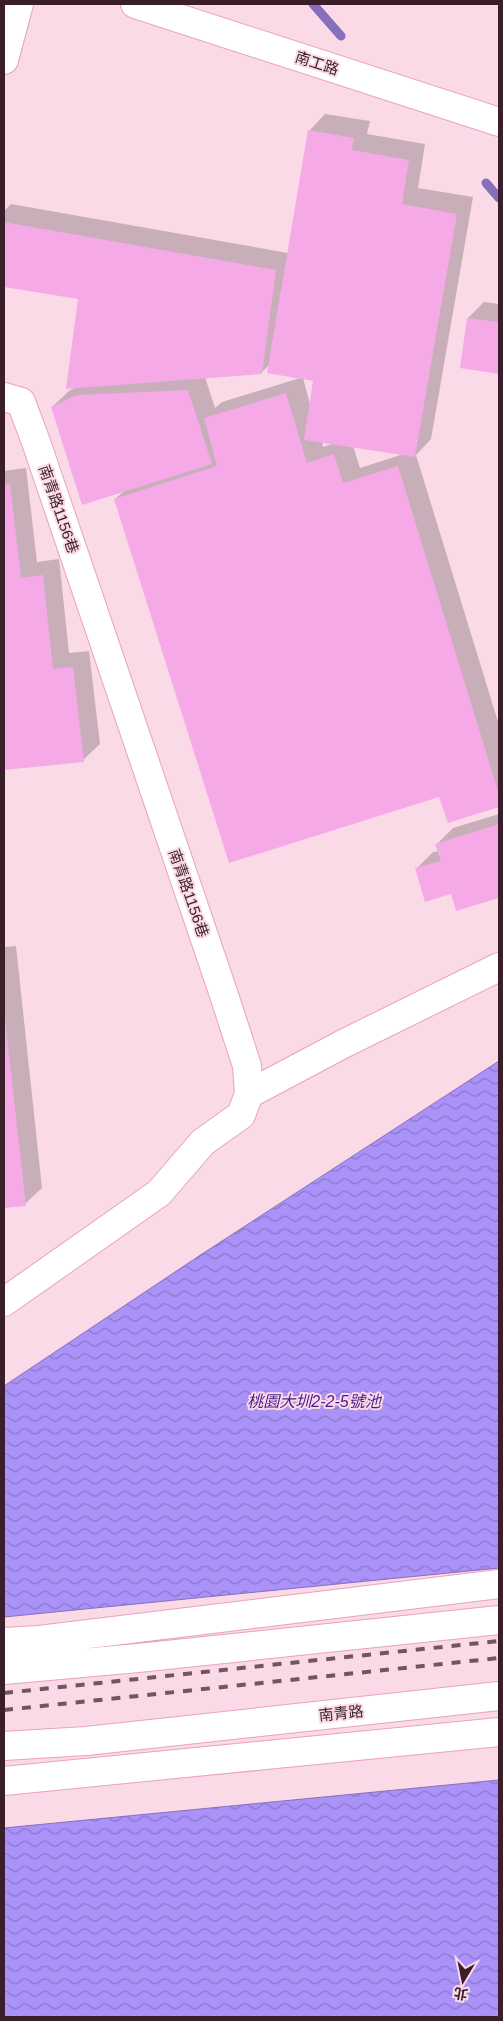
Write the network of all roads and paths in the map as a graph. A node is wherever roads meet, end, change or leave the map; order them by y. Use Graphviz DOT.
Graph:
graph roads {
  1 [pos="19,4"];
  2 [pos="135,4"];
  3 [pos="4,60"];
  4 [pos="499,122"];
  5 [pos="4,397"];
  6 [pos="499,967"];
  7 [pos="249,1094"];
  8 [pos="4,1302"];
  9 [pos="499,1584"];
  10 [pos="351,1602"];
  11 [pos="499,1620"];
  12 [pos="4,1642"];
  13 [pos="254,1646"];
  14 [pos="4,1670"];
  15 [pos="499,1696"];
  16 [pos="182,1730"];
  17 [pos="499,1732"];
  18 [pos="4,1746"];
  19 [pos="332,1749"];
  20 [pos="4,1781"];
  1 -- 3 [label="main road"];
  2 -- 4 [label="main road, 南工路"];
  5 -- 7 [label="main road, 南青路1156巷"];
  6 -- 7 [label="main road"];
  7 -- 8 [label="main road, 南青路1156巷"];
  9 -- 10 [label="main road"];
  10 -- 12 [label="main road"];
  10 -- 13 [label="main road"];
  11 -- 13 [label="main road"];
  13 -- 14 [label="main road"];
  15 -- 16 [label="main road, 南青路"];
  16 -- 18 [label="main road, 南青路"];
  16 -- 19 [label="main road, 南青路"];
  17 -- 19 [label="main road"];
  19 -- 20 [label="main road"];
}
